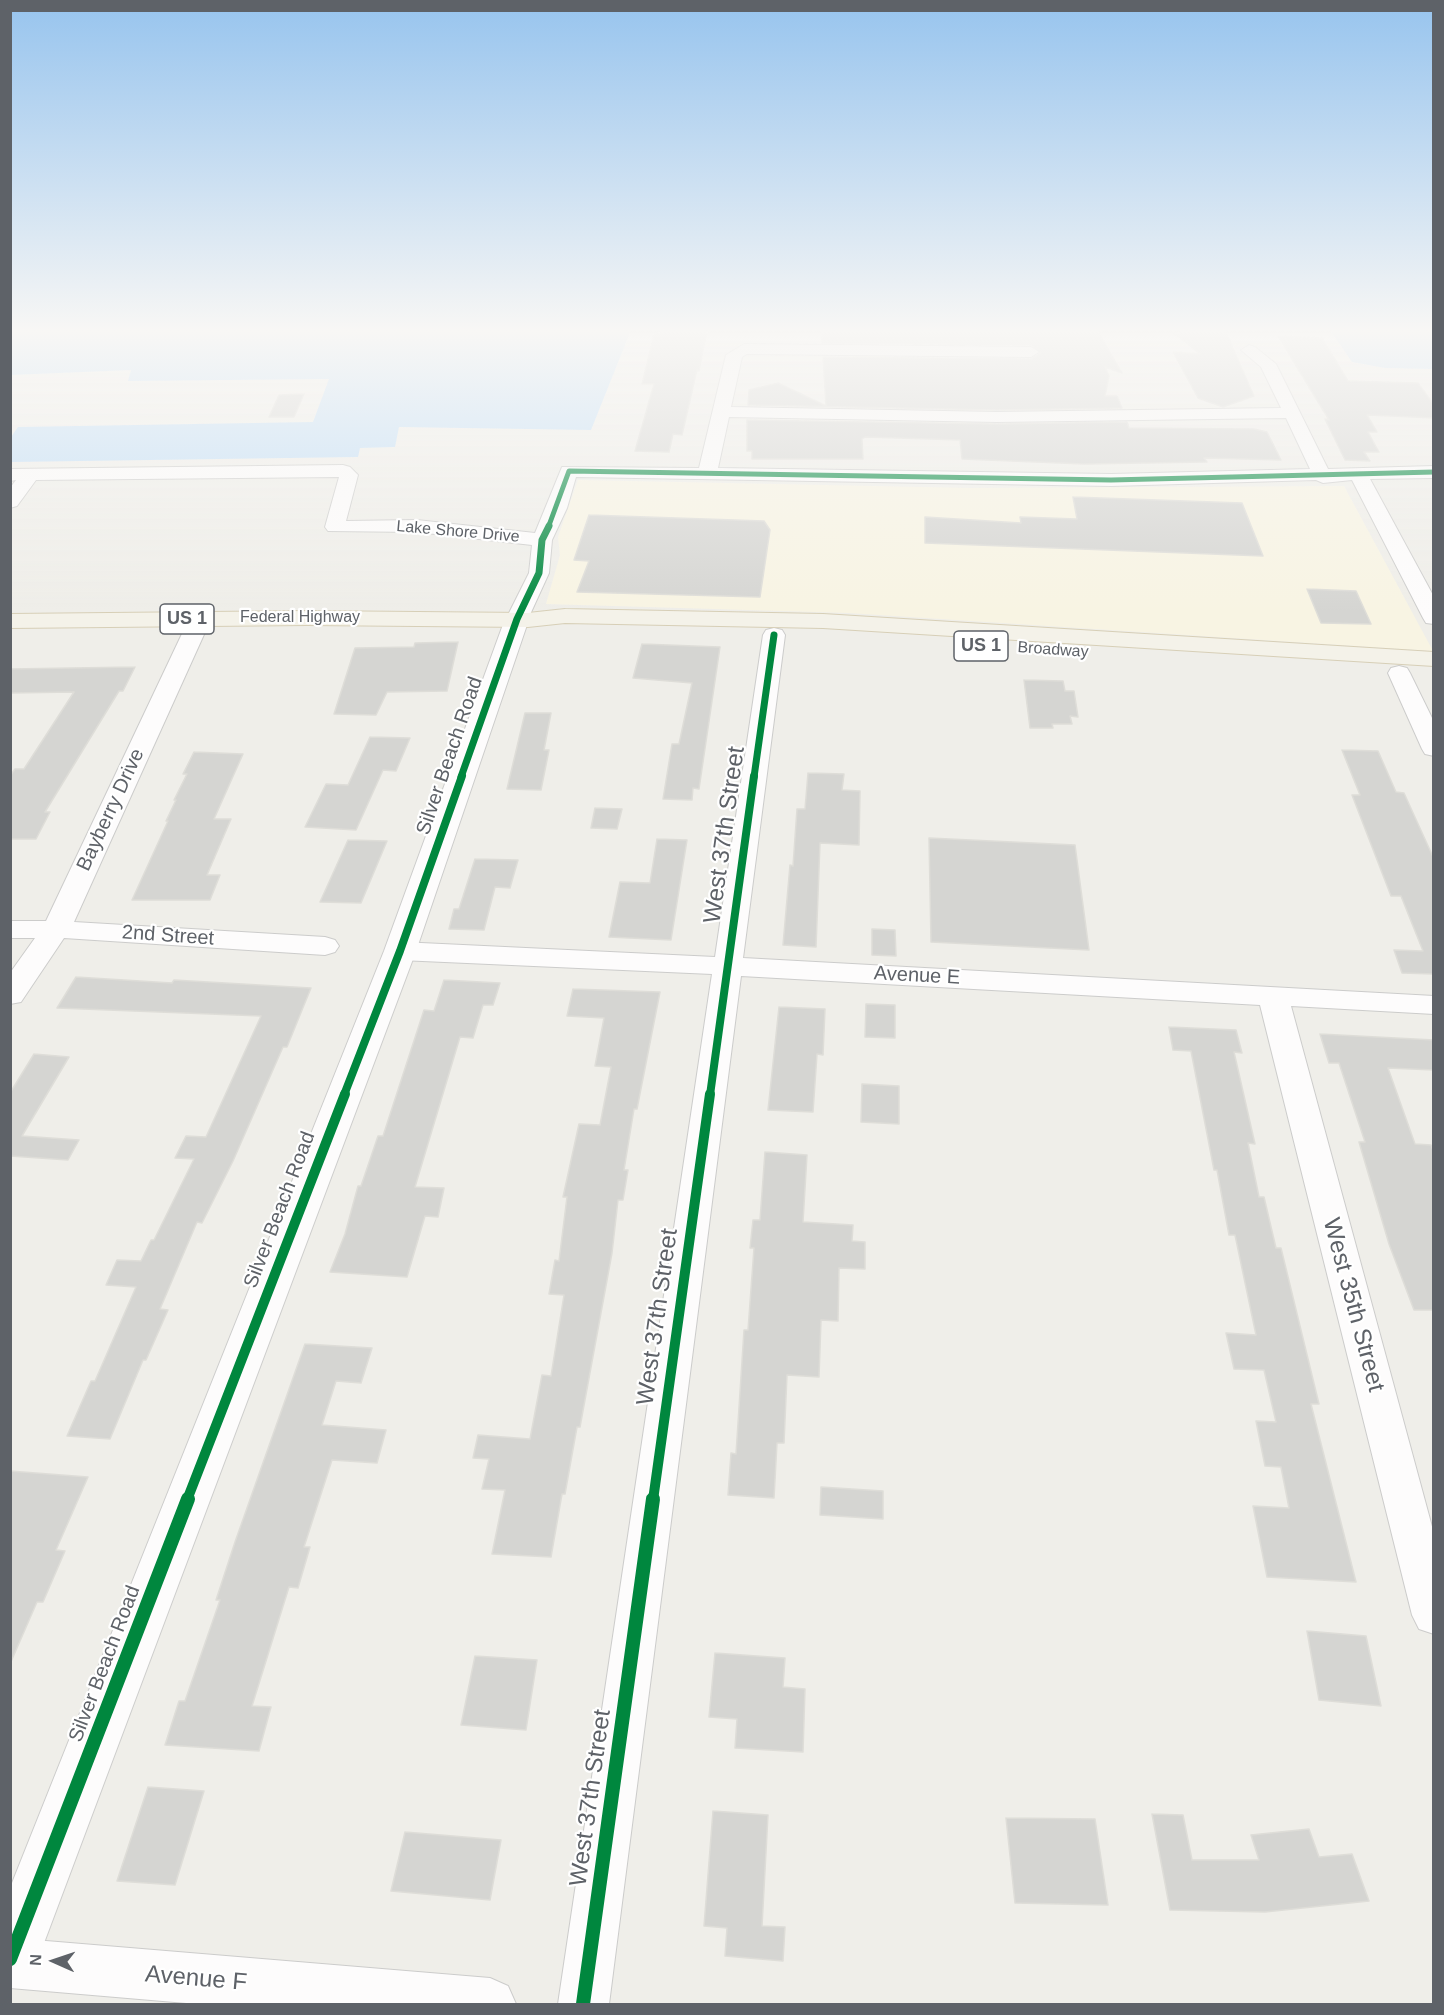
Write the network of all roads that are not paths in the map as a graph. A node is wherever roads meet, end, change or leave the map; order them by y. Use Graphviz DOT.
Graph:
graph roads {
  1 [pos="719,424"];
  2 [pos="1298,424"];
  3 [pos="1434,472"];
  4 [pos="707,474"];
  5 [pos="20,475"];
  6 [pos="1359,476"];
  7 [pos="1323,477"];
  8 [pos="10,502"];
  9 [pos="542,540"];
  10 [pos="1434,618"];
  11 [pos="200,619"];
  12 [pos="523,620"];
  13 [pos="10,621"];
  14 [pos="774,635"];
  15 [pos="1111,638"];
  16 [pos="915,642"];
  17 [pos="1434,659"];
  18 [pos="1434,665"];
  19 [pos="1399,673"];
  20 [pos="1434,675"];
  21 [pos="1434,749"];
  22 [pos="56,929"];
  23 [pos="10,930"];
  24 [pos="325,946"];
  25 [pos="400,951"];
  26 [pos="726,966"];
  27 [pos="10,995"];
  28 [pos="1273,996"];
  29 [pos="1434,1005"];
  30 [pos="1434,1615"];
  31 [pos="10,1961"];
  32 [pos="490,2004"];
  33 [pos="583,2004"];
  1 -- 4 [label="street"];
  2 -- 7 [label="street"];
  3 -- 6 [label="street"];
  4 -- 7 [label="street"];
  4 -- 9 [label="street, Silver Beach Road"];
  5 -- 8 [label="street"];
  5 -- 9 [label="street, Lake Shore Drive"];
  6 -- 7 [label="street"];
  6 -- 10 [label="street"];
  9 -- 12 [label="street, Silver Beach Road"];
  11 -- 12 [label="main road, Federal Highway / US 1"];
  11 -- 13 [label="main road, Federal Highway / US 1"];
  11 -- 22 [label="street, Bayberry Drive"];
  12 -- 14 [label="main road, Broadway / US 1"];
  12 -- 15 [label="main road, Broadway / US 1"];
  12 -- 25 [label="street, Silver Beach Road"];
  14 -- 16 [label="main road, Broadway / US 1"];
  14 -- 26 [label="street, West 37th Street"];
  15 -- 16 [label="main road"];
  15 -- 17 [label="main road, Broadway / US 1"];
  16 -- 19 [label="main road, Broadway / US 1"];
  18 -- 19 [label="main road"];
  19 -- 20 [label="main road, Broadway / US 1"];
  19 -- 21 [label="street"];
  22 -- 23 [label="street, 2nd Street"];
  22 -- 24 [label="street, 2nd Street"];
  22 -- 27 [label="street, Bayberry Drive"];
  25 -- 26 [label="street, Avenue E"];
  25 -- 31 [label="street, Silver Beach Road"];
  26 -- 28 [label="street, Avenue E"];
  26 -- 33 [label="street, West 37th Street"];
  28 -- 29 [label="street, Avenue E"];
  28 -- 30 [label="street, West 35th Street"];
  31 -- 32 [label="street, Avenue F"];
}
